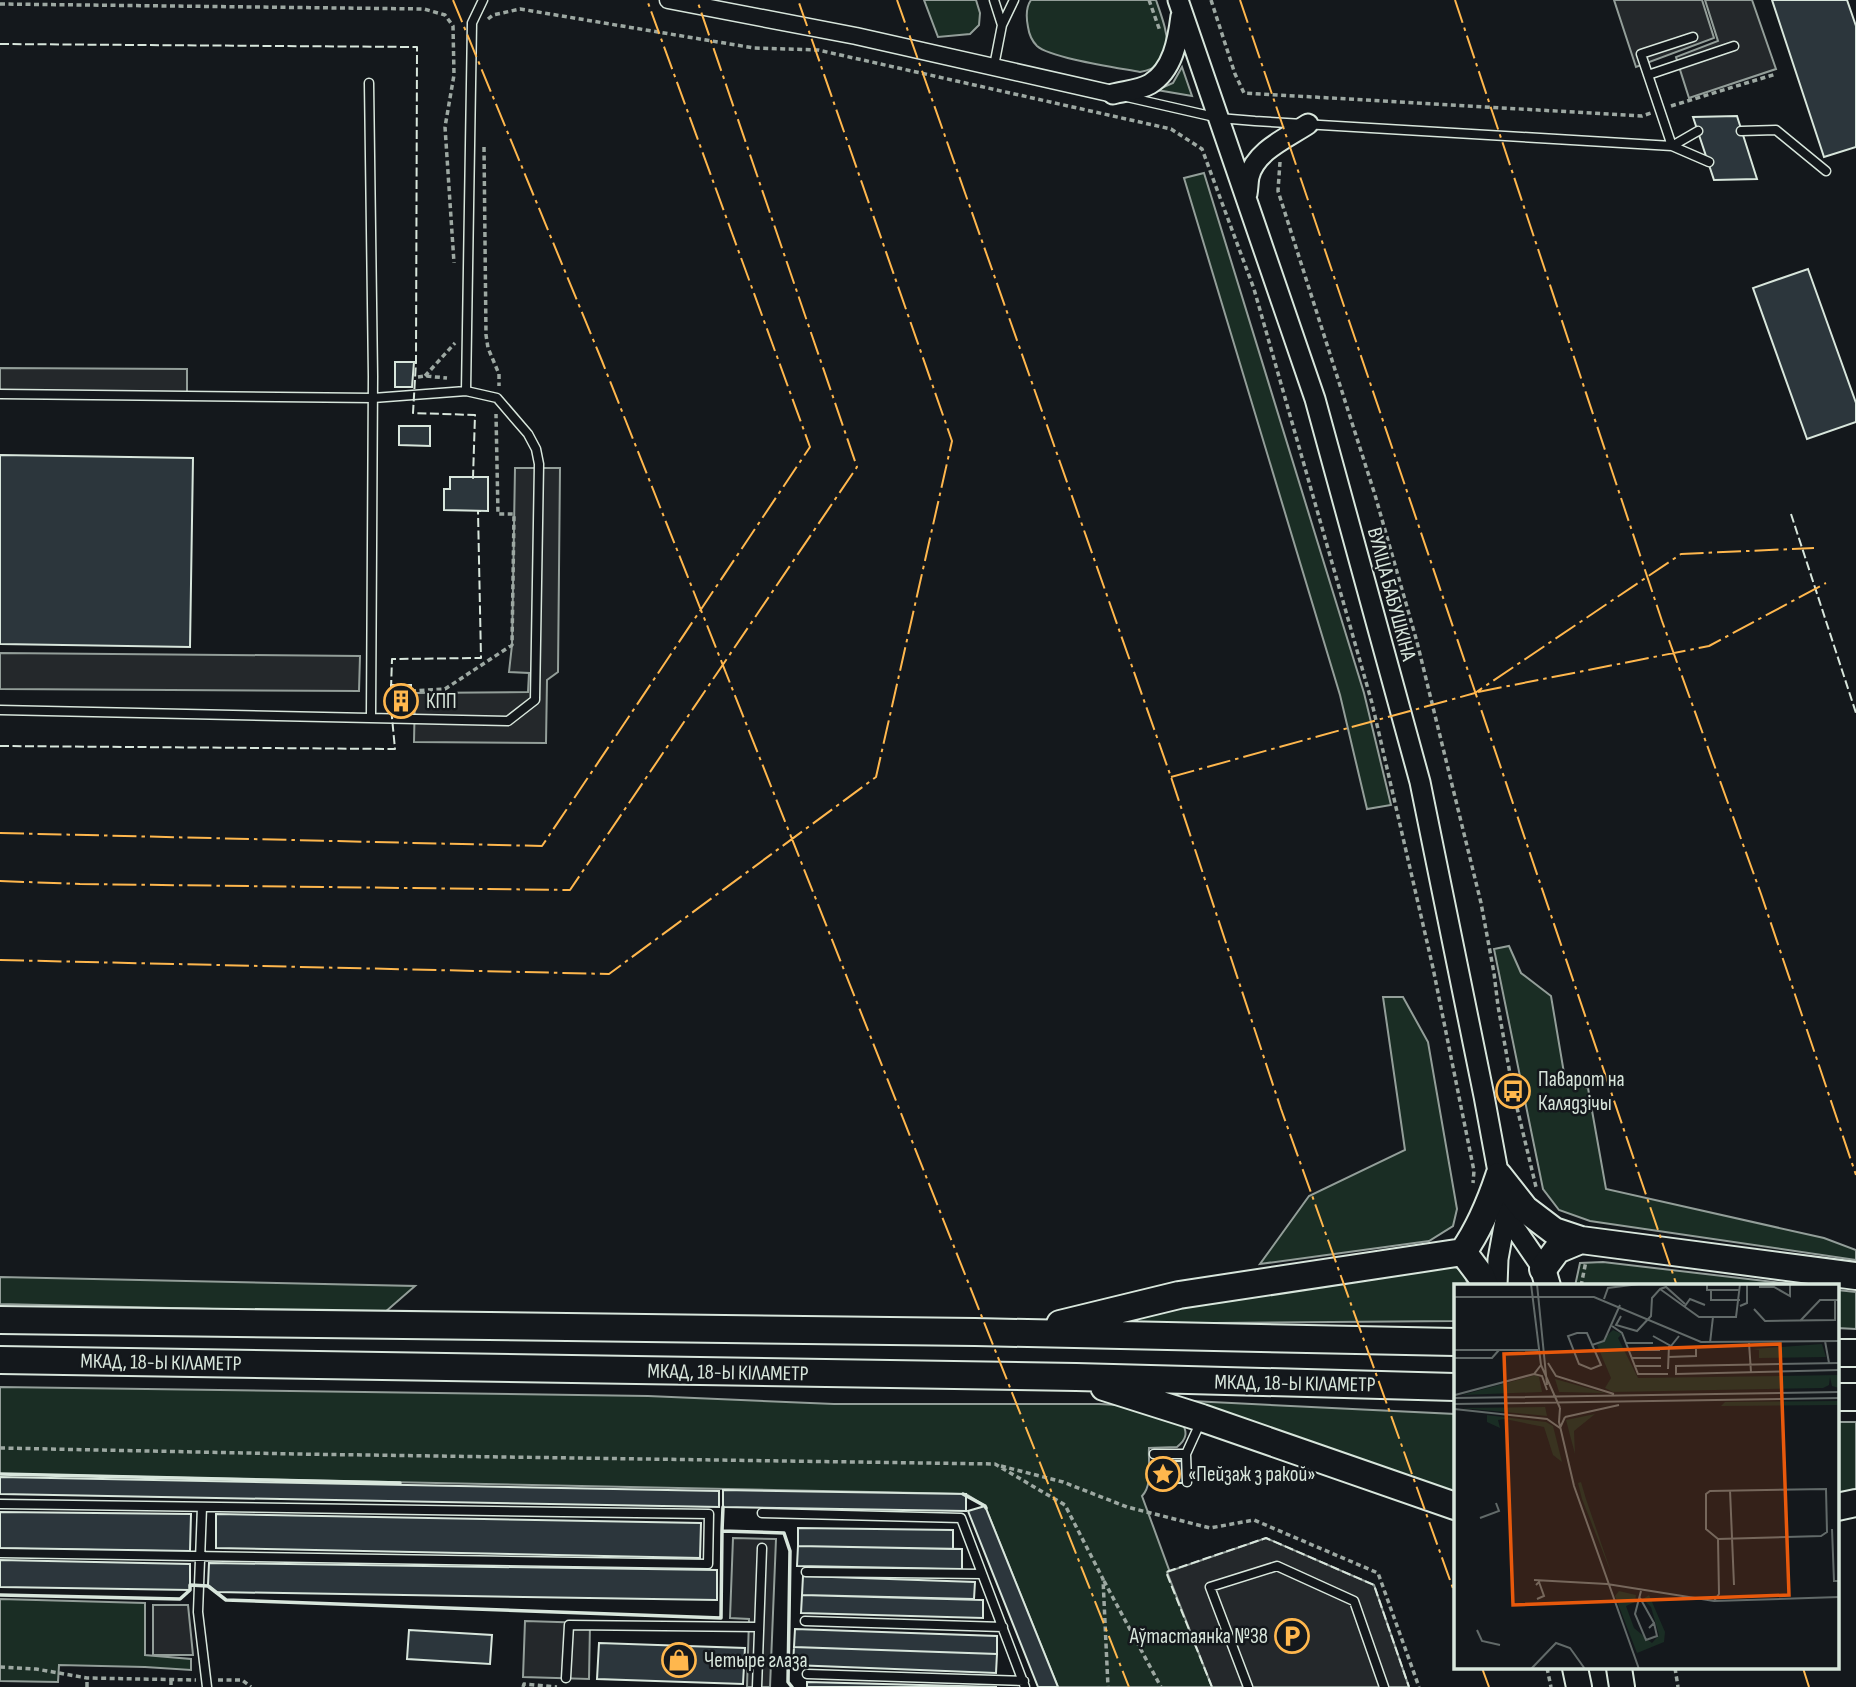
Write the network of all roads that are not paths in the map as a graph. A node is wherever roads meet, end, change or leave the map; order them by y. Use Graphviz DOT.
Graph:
graph roads {
  1 [pos="483,0"];
  2 [pos="668,0"];
  3 [pos="994,0"];
  4 [pos="1014,0"];
  5 [pos="1180,6"];
  6 [pos="1002,24"];
  7 [pos="1693,37"];
  8 [pos="1734,46"];
  9 [pos="994,66"];
  10 [pos="1648,75"];
  11 [pos="369,83"];
  12 [pos="1113,94"];
  13 [pos="1220,118"];
  14 [pos="1308,124"];
  15 [pos="1698,131"];
  16 [pos="1741,131"];
  17 [pos="1672,146"];
  18 [pos="1709,162"];
  19 [pos="1826,171"];
  20 [pos="1247,199"];
  21 [pos="467,391"];
  22 [pos="0,394"];
  23 [pos="373,398"];
  24 [pos="0,710"];
  25 [pos="371,717"];
  26 [pos="1487,1174"];
  27 [pos="1506,1215"];
  28 [pos="1584,1250"];
  29 [pos="1463,1252"];
  30 [pos="1856,1276"];
  31 [pos="1546,1278"];
  32 [pos="1484,1284"];
  33 [pos="1497,1284"];
  34 [pos="0,1320"];
  35 [pos="975,1332"];
  36 [pos="1454,1342"];
  37 [pos="0,1360"];
  38 [pos="1076,1377"];
  39 [pos="1454,1387"];
  40 [pos="1202,1418"];
  41 [pos="1154,1454"];
  42 [pos="1186,1454"];
  43 [pos="1187,1482"];
  44 [pos="0,1504"];
  45 [pos="1454,1506"];
  46 [pos="202,1507"];
  47 [pos="762,1513"];
  48 [pos="762,1548"];
  49 [pos="0,1553"];
  50 [pos="200,1556"];
  51 [pos="806,1572"];
  52 [pos="982,1574"];
  53 [pos="805,1621"];
  54 [pos="759,1627"];
  55 [pos="1003,1627"];
  56 [pos="807,1674"];
  57 [pos="566,1678"];
  58 [pos="206,1684"];
  59 [pos="1024,1684"];
  60 [pos="757,1687"];
  61 [pos="1248,1687"];
  62 [pos="1384,1687"];
  1 -- 21 [label="lane"];
  2 -- 9 [label="street"];
  3 -- 6 [label="lane"];
  4 -- 6 [label="lane"];
  5 -- 12 [label="street"];
  5 -- 13 [label="street, ВУЛІЦА БАБУШКІНА"];
  6 -- 9 [label="lane"];
  7 -- 10 [label="lane"];
  8 -- 10 [label="lane"];
  9 -- 12 [label="street"];
  10 -- 17 [label="lane"];
  11 -- 23 [label="lane"];
  12 -- 13 [label="lane"];
  13 -- 14 [label="lane"];
  13 -- 20 [label="street, ВУЛІЦА БАБУШКІНА"];
  14 -- 17 [label="lane"];
  14 -- 20 [label="street"];
  15 -- 17 [label="lane"];
  16 -- 19 [label="lane"];
  17 -- 18 [label="lane"];
  20 -- 26 [label="street, ВУЛІЦА БАБУШКІНА"];
  21 -- 23 [label="lane"];
  21 -- 25 [label="lane"];
  22 -- 23 [label="lane"];
  23 -- 25 [label="lane"];
  24 -- 25 [label="lane"];
  26 -- 27 [label="street, ВУЛІЦА БАБУШКІНА"];
  26 -- 28 [label="highway"];
  26 -- 29 [label="highway"];
  27 -- 31 [label="street, ВУЛІЦА БАБУШКІНА"];
  27 -- 33 [label="street, ВУЛІЦА БАБУШКІНА"];
  28 -- 30 [label="highway"];
  28 -- 31 [label="highway"];
  29 -- 32 [label="highway"];
  29 -- 35 [label="highway"];
  34 -- 35 [label="highway, МКАД, 18-Ы КІЛАМЕТР"];
  35 -- 36 [label="highway, МКАД, 18-Ы КІЛАМЕТР"];
  37 -- 38 [label="highway, МКАД, 18-Ы КІЛАМЕТР"];
  38 -- 39 [label="highway, МКАД, 18-Ы КІЛАМЕТР"];
  38 -- 40 [label="highway"];
  40 -- 42 [label="lane"];
  40 -- 45 [label="highway"];
  41 -- 42 [label="lane"];
  42 -- 43 [label="lane"];
  44 -- 46 [label="lane"];
  46 -- 50 [label="lane"];
  46 -- 50 [label="lane"];
  47 -- 52 [label="lane"];
  48 -- 54 [label="lane"];
  49 -- 50 [label="lane"];
  50 -- 58 [label="lane"];
  51 -- 52 [label="lane"];
  52 -- 55 [label="lane"];
  53 -- 55 [label="lane"];
  54 -- 57 [label="lane"];
  54 -- 60 [label="lane"];
  55 -- 59 [label="lane"];
  56 -- 59 [label="lane"];
  61 -- 62 [label="lane"];
}
